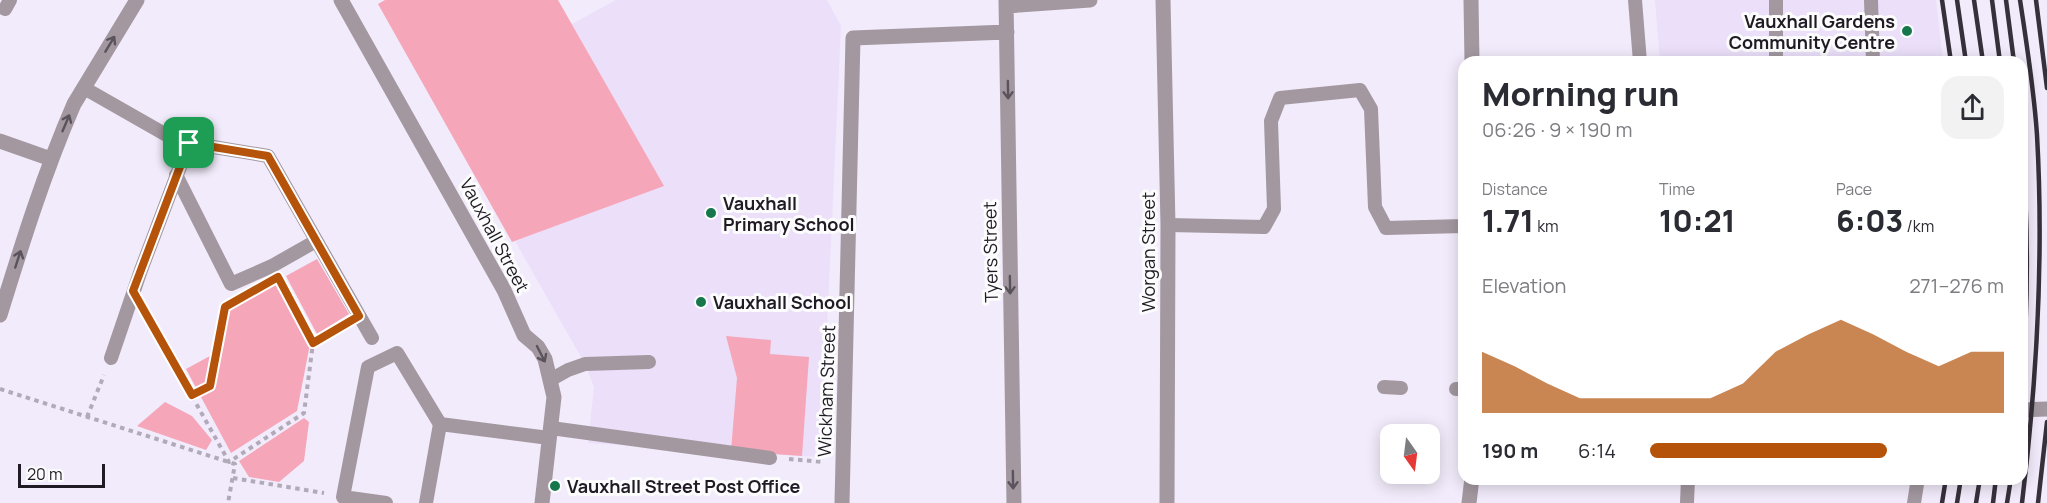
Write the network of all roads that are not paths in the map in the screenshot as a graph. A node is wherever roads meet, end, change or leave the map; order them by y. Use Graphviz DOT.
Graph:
graph roads {
  1 [pos="136,0"];
  2 [pos="1090,0"];
  3 [pos="1163,0"];
  4 [pos="1471,0"];
  5 [pos="1635,0"];
  6 [pos="1776,0"];
  7 [pos="1870,0"];
  8 [pos="347,2"];
  9 [pos="1006,3"];
  10 [pos="1007,32"];
  11 [pos="1472,56"];
  12 [pos="1640,56"];
  13 [pos="1776,56"];
  14 [pos="1873,56"];
  15 [pos="84,88"];
  16 [pos="0,141"];
  17 [pos="189,143"];
  18 [pos="51,159"];
  19 [pos="176,175"];
  20 [pos="1168,225"];
  21 [pos="1458,226"];
  22 [pos="316,241"];
  23 [pos="0,315"];
  24 [pos="372,338"];
  25 [pos="111,358"];
  26 [pos="649,362"];
  27 [pos="550,380"];
  28 [pos="1384,387"];
  29 [pos="1401,388"];
  30 [pos="2047,409"];
  31 [pos="2028,410"];
  32 [pos="440,424"];
  33 [pos="550,433"];
  34 [pos="770,458"];
  35 [pos="1471,485"];
  36 [pos="1688,485"];
  37 [pos="1917,485"];
  38 [pos="386,503"];
  39 [pos="426,503"];
  40 [pos="542,503"];
  41 [pos="842,503"];
  42 [pos="1014,503"];
  43 [pos="1167,503"];
  44 [pos="1469,503"];
  45 [pos="1687,503"];
  46 [pos="1914,503"];
  15 -- 1 [label="street, one-way"];
  2 -- 9 [label="street"];
  3 -- 20 [label="street, Worgan Street"];
  4 -- 11 [label="street"];
  5 -- 12 [label="lane"];
  6 -- 13 [label="lane"];
  7 -- 14 [label="lane"];
  8 -- 27 [label="street, Vauxhall Street, one-way"];
  9 -- 10 [label="street, Tyers Street"];
  10 -- 41 [label="street, Wickham Street"];
  10 -- 42 [label="street, Tyers Street, one-way"];
  15 -- 17 [label="lane"];
  18 -- 15 [label="street, one-way"];
  16 -- 18 [label="street"];
  17 -- 19 [label="lane"];
  17 -- 22 [label="lane"];
  23 -- 18 [label="street, one-way"];
  19 -- 22 [label="lane"];
  19 -- 25 [label="lane"];
  20 -- 21 [label="lane"];
  20 -- 43 [label="street, Worgan Street"];
  22 -- 24 [label="lane"];
  26 -- 27 [label="lane"];
  27 -- 33 [label="street, Vauxhall Street"];
  28 -- 29 [label="lane"];
  30 -- 31 [label="street"];
  32 -- 33 [label="lane"];
  32 -- 38 [label="lane"];
  32 -- 39 [label="lane"];
  33 -- 34 [label="lane"];
  33 -- 40 [label="street, Vauxhall Street"];
  35 -- 44 [label="street"];
  36 -- 45 [label="lane"];
  37 -- 46 [label="lane"];
}
